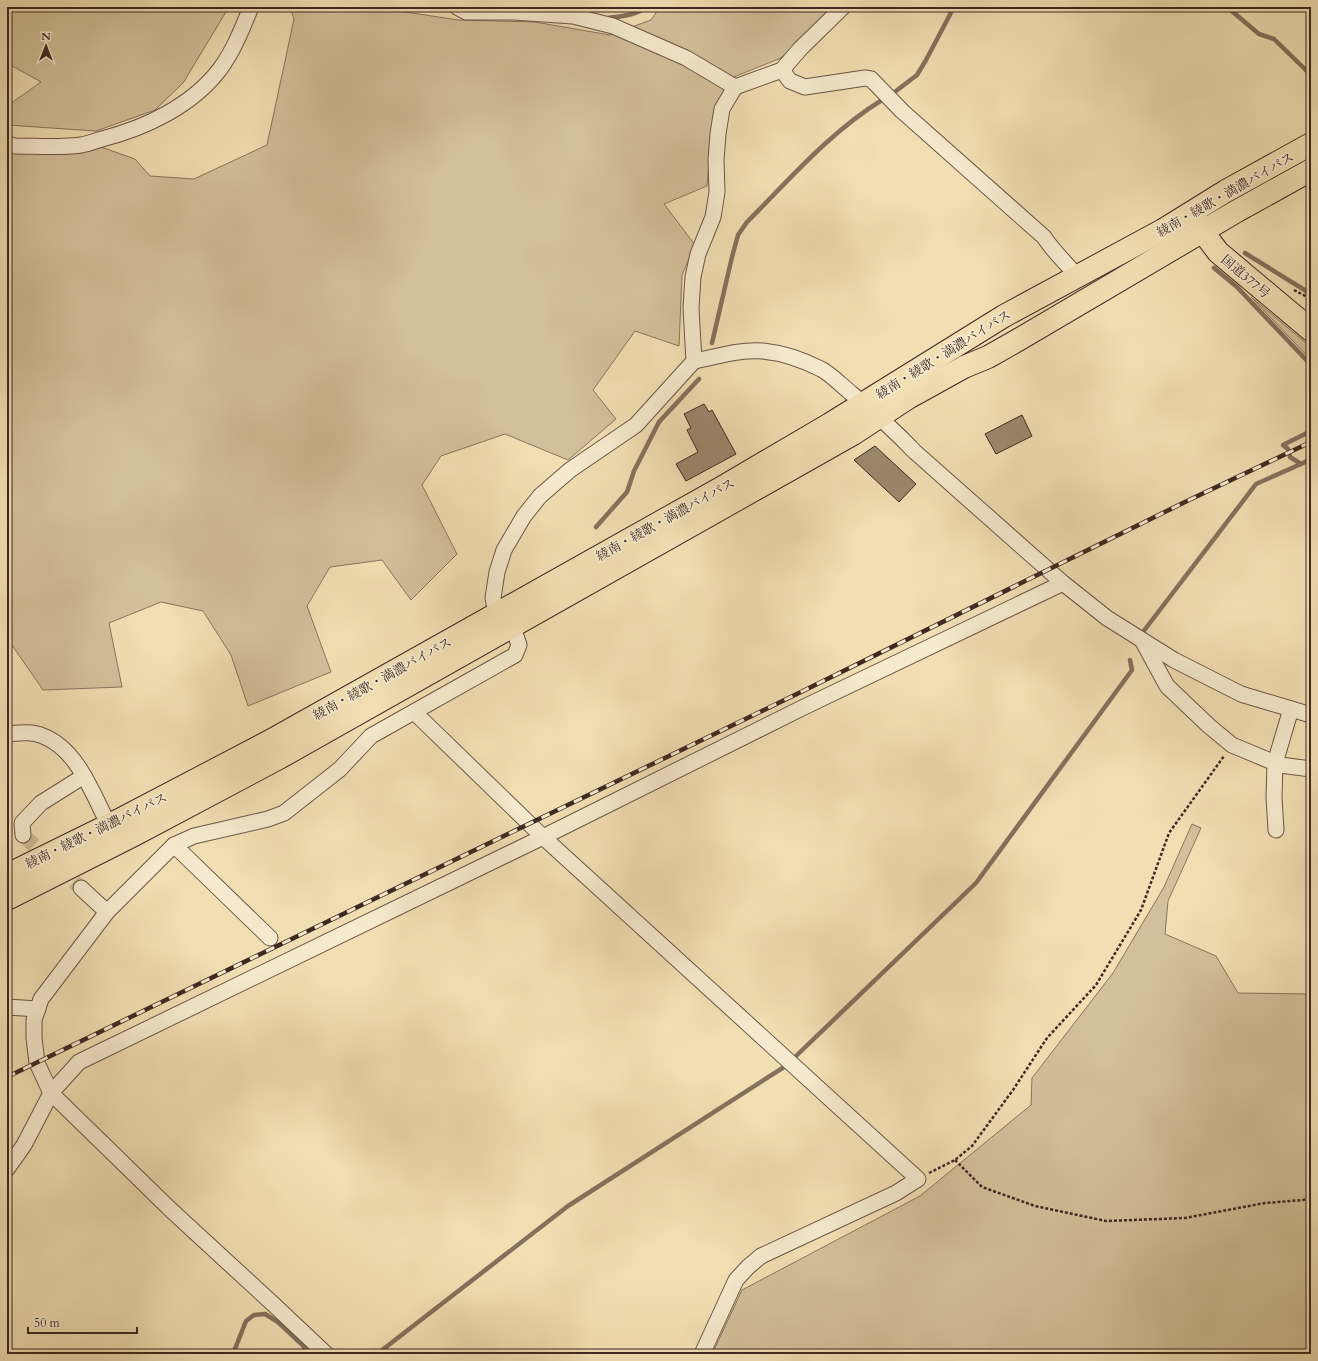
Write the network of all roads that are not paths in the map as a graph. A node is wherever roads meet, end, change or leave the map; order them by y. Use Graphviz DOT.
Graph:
graph roads {
  1 [pos="250,7"];
  2 [pos="457,7"];
  3 [pos="842,7"];
  4 [pos="782,70"];
  5 [pos="735,87"];
  6 [pos="7,144"];
  7 [pos="1311,144"];
  8 [pos="1311,170"];
  9 [pos="1192,212"];
  10 [pos="1203,232"];
  11 [pos="1077,276"];
  12 [pos="1311,330"];
  13 [pos="694,361"];
  14 [pos="871,410"];
  15 [pos="1063,583"];
  16 [pos="496,614"];
  17 [pos="513,627"];
  18 [pos="1143,642"];
  19 [pos="1291,709"];
  20 [pos="414,712"];
  21 [pos="1311,715"];
  22 [pos="7,734"];
  23 [pos="1275,763"];
  24 [pos="1311,768"];
  25 [pos="84,776"];
  26 [pos="1276,830"];
  27 [pos="114,834"];
  28 [pos="23,835"];
  29 [pos="543,837"];
  30 [pos="174,845"];
  31 [pos="7,875"];
  32 [pos="81,888"];
  33 [pos="7,899"];
  34 [pos="107,912"];
  35 [pos="270,938"];
  36 [pos="7,1007"];
  37 [pos="38,1009"];
  38 [pos="51,1092"];
  39 [pos="7,1168"];
  40 [pos="326,1354"];
  41 [pos="702,1354"];
  1 -- 6 [label="street"];
  2 -- 5 [label="street"];
  3 -- 4 [label="street"];
  4 -- 5 [label="street"];
  4 -- 11 [label="street"];
  5 -- 13 [label="street"];
  7 -- 9 [label="highway, 綾南・綾歌・満濃バイパス"];
  8 -- 10 [label="highway, 綾南・綾歌・満濃バイパス"];
  9 -- 10 [label="highway, 国道377号"];
  9 -- 11 [label="highway, 綾南・綾歌・満濃バイパス"];
  10 -- 12 [label="highway, 国道377号"];
  10 -- 14 [label="highway, 綾南・綾歌・満濃バイパス"];
  11 -- 14 [label="highway, 綾南・綾歌・満濃バイパス"];
  13 -- 14 [label="street"];
  13 -- 16 [label="street"];
  14 -- 15 [label="street"];
  14 -- 16 [label="highway, 綾南・綾歌・満濃バイパス"];
  14 -- 17 [label="highway, 綾南・綾歌・満濃バイパス"];
  15 -- 18 [label="street"];
  15 -- 29 [label="street"];
  16 -- 27 [label="highway, 綾南・綾歌・満濃バイパス"];
  17 -- 20 [label="street"];
  17 -- 27 [label="highway, 綾南・綾歌・満濃バイパス"];
  18 -- 19 [label="street"];
  18 -- 23 [label="street"];
  19 -- 21 [label="street"];
  19 -- 23 [label="street"];
  20 -- 29 [label="street"];
  20 -- 30 [label="street"];
  22 -- 25 [label="street"];
  23 -- 24 [label="street"];
  23 -- 26 [label="street"];
  25 -- 27 [label="street"];
  25 -- 28 [label="street"];
  27 -- 31 [label="highway, 綾南・綾歌・満濃バイパス"];
  27 -- 33 [label="highway, 綾南・綾歌・満濃バイパス"];
  29 -- 38 [label="street"];
  29 -- 41 [label="street"];
  30 -- 34 [label="street"];
  30 -- 35 [label="street"];
  32 -- 34 [label="street"];
  34 -- 37 [label="street"];
  36 -- 37 [label="street"];
  37 -- 38 [label="street"];
  38 -- 39 [label="street"];
  38 -- 40 [label="street"];
}
